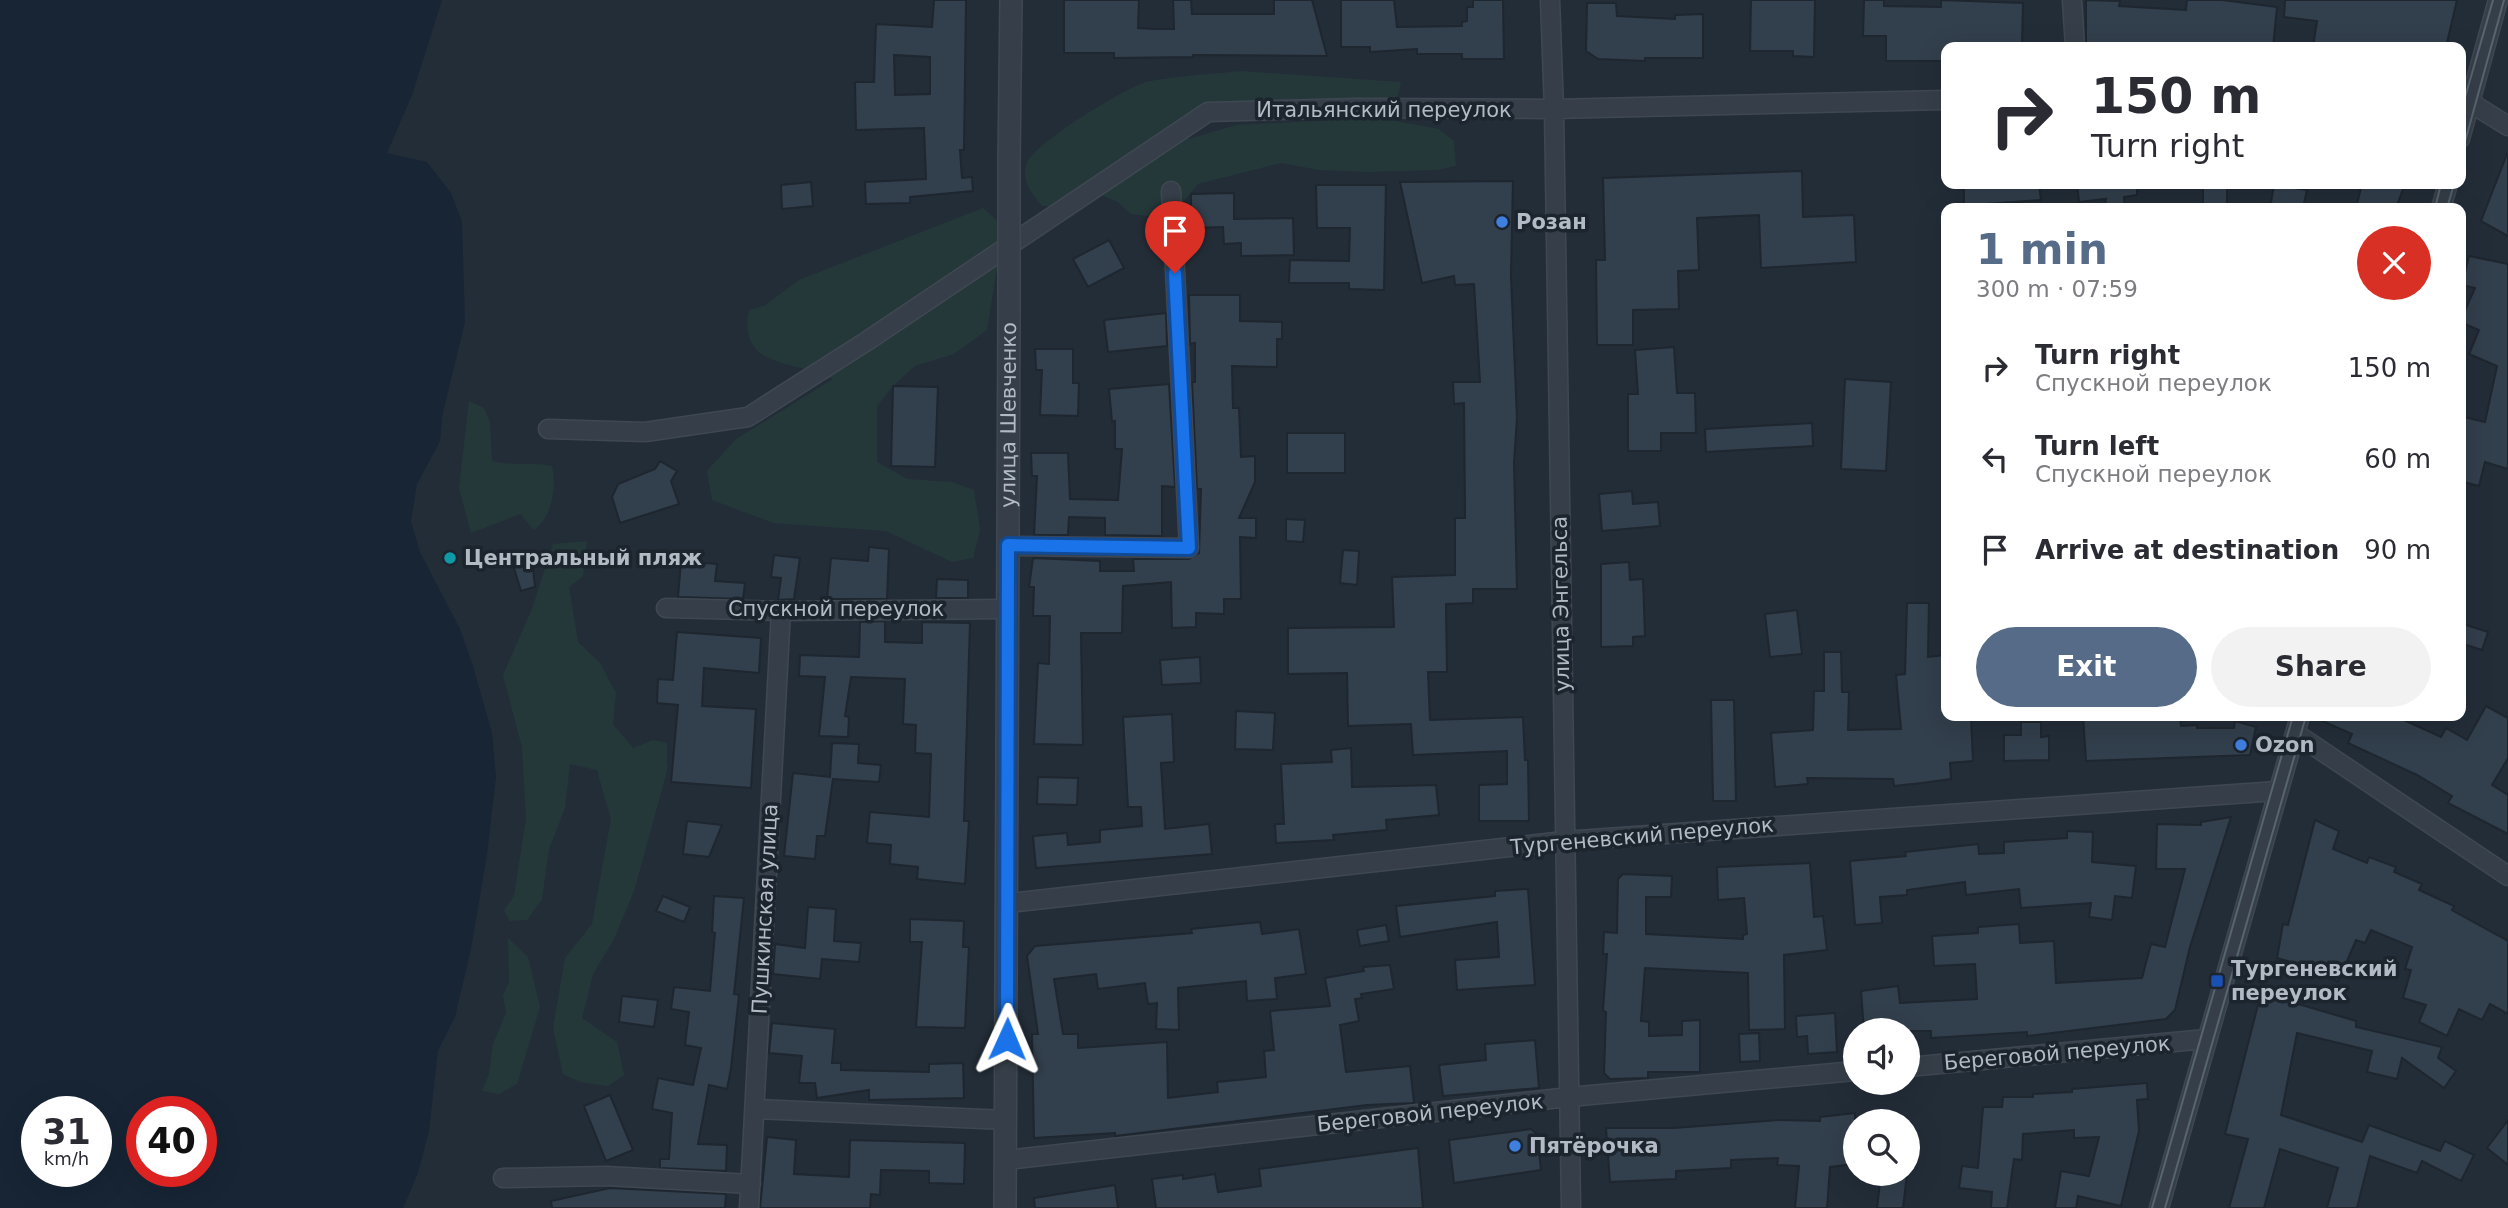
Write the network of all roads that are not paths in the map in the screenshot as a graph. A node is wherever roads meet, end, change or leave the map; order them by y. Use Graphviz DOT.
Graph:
graph roads {
  1 [pos="1012,0"];
  2 [pos="1550,0"];
  3 [pos="2072,0"];
  4 [pos="2498,0"];
  5 [pos="2075,42"];
  6 [pos="1941,100"];
  7 [pos="2466,102"];
  8 [pos="1554,109"];
  9 [pos="2508,126"];
  10 [pos="1171,191"];
  11 [pos="548,429"];
  12 [pos="1008,545"];
  13 [pos="666,608"];
  14 [pos="1006,609"];
  15 [pos="781,611"];
  16 [pos="2297,724"];
  17 [pos="2277,791"];
  18 [pos="1564,841"];
  19 [pos="2508,876"];
  20 [pos="1009,903"];
  21 [pos="2206,1039"];
  22 [pos="1920,1066"];
  23 [pos="1843,1072"];
  24 [pos="1569,1097"];
  25 [pos="755,1109"];
  26 [pos="1006,1120"];
  27 [pos="1006,1160"];
  28 [pos="503,1178"];
  29 [pos="751,1184"];
  30 [pos="749,1208"];
  31 [pos="1005,1208"];
  32 [pos="1571,1208"];
  33 [pos="2159,1208"];
  1 -- 12 [label="street, улица Шевченко, bridge"];
  2 -- 8 [label="street, улица Энгельса"];
  3 -- 5 [label="street"];
  4 -- 7 [label="street"];
  6 -- 8 [label="street, Итальянский переулок"];
  7 -- 9 [label="street"];
  8 -- 11 [label="street, Итальянский переулок"];
  8 -- 18 [label="street, улица Энгельса"];
  10 -- 12 [label="street"];
  12 -- 14 [label="street, улица Шевченко"];
  13 -- 15 [label="street, Спускной переулок"];
  14 -- 15 [label="street, Спускной переулок"];
  14 -- 20 [label="street, улица Шевченко"];
  15 -- 25 [label="street, Пушкинская улица"];
  16 -- 17 [label="street"];
  16 -- 19 [label="street"];
  17 -- 18 [label="street, Тургеневский переулок"];
  17 -- 21 [label="street"];
  18 -- 20 [label="street, Тургеневский переулок"];
  18 -- 24 [label="street, улица Энгельса"];
  20 -- 26 [label="street, улица Шевченко"];
  21 -- 22 [label="street, Береговой переулок"];
  21 -- 33 [label="street"];
  23 -- 24 [label="street, Береговой переулок"];
  24 -- 27 [label="street, Береговой переулок"];
  24 -- 32 [label="street, улица Энгельса"];
  25 -- 26 [label="street"];
  25 -- 29 [label="street, Пушкинская улица"];
  26 -- 27 [label="street, улица Шевченко"];
  27 -- 31 [label="street, улица Шевченко"];
  28 -- 29 [label="street"];
  29 -- 30 [label="street, Пушкинская улица"];
}
